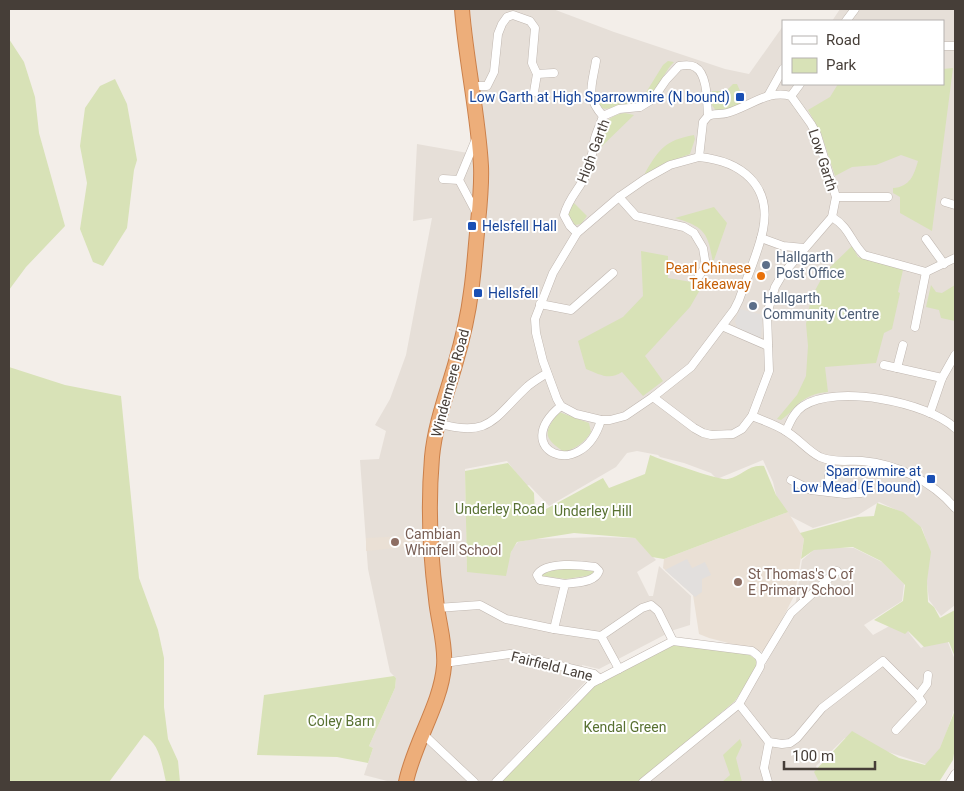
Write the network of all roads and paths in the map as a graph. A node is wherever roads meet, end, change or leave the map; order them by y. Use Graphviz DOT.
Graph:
graph roads {
  1 [pos="462,9"];
  2 [pos="856,9"];
  3 [pos="847,20"];
  4 [pos="596,61"];
  5 [pos="782,71"];
  6 [pos="554,73"];
  7 [pos="537,74"];
  8 [pos="799,85"];
  9 [pos="472,88"];
  10 [pos="534,92"];
  11 [pos="768,96"];
  12 [pos="791,96"];
  13 [pos="603,116"];
  14 [pos="708,116"];
  15 [pos="478,135"];
  16 [pos="699,157"];
  17 [pos="443,179"];
  18 [pos="459,180"];
  19 [pos="888,196"];
  20 [pos="619,197"];
  21 [pos="836,197"];
  22 [pos="945,202"];
  23 [pos="955,205"];
  24 [pos="479,216"];
  25 [pos="832,217"];
  26 [pos="577,233"];
  27 [pos="761,238"];
  28 [pos="926,239"];
  29 [pos="804,248"];
  30 [pos="955,258"];
  31 [pos="944,264"];
  32 [pos="926,272"];
  33 [pos="613,273"];
  34 [pos="699,276"];
  35 [pos="540,304"];
  36 [pos="722,326"];
  37 [pos="915,327"];
  38 [pos="903,345"];
  39 [pos="768,346"];
  40 [pos="955,355"];
  41 [pos="884,365"];
  42 [pos="897,368"];
  43 [pos="548,373"];
  44 [pos="942,378"];
  45 [pos="653,397"];
  46 [pos="561,406"];
  47 [pos="930,413"];
  48 [pos="752,416"];
  49 [pos="601,420"];
  50 [pos="437,423"];
  51 [pos="955,428"];
  52 [pos="786,431"];
  53 [pos="831,461"];
  54 [pos="791,480"];
  55 [pos="827,491"];
  56 [pos="955,492"];
  57 [pos="861,493"];
  58 [pos="948,500"];
  59 [pos="955,508"];
  60 [pos="837,571"];
  61 [pos="565,584"];
  62 [pos="437,608"];
  63 [pos="554,629"];
  64 [pos="601,636"];
  65 [pos="673,641"];
  66 [pos="762,661"];
  67 [pos="444,663"];
  68 [pos="619,669"];
  69 [pos="928,675"];
  70 [pos="600,679"];
  71 [pos="918,696"];
  72 [pos="739,704"];
  73 [pos="896,730"];
  74 [pos="422,733"];
  75 [pos="769,742"];
  76 [pos="955,774"];
  77 [pos="406,782"];
  78 [pos="474,782"];
  79 [pos="496,782"];
  80 [pos="643,782"];
  81 [pos="768,782"];
  82 [pos="950,782"];
  1 -- 9 [label="highway, Windermere Road"];
  2 -- 3 [label="street"];
  4 -- 13 [label="street"];
  5 -- 11 [label="street"];
  6 -- 7 [label="street"];
  7 -- 9 [label="street"];
  7 -- 10 [label="street"];
  8 -- 12 [label="street"];
  9 -- 15 [label="highway, Windermere Road"];
  11 -- 12 [label="street"];
  11 -- 14 [label="street"];
  12 -- 21 [label="street, Low Garth"];
  13 -- 14 [label="street, High Garth"];
  13 -- 26 [label="street, High Garth"];
  14 -- 16 [label="street, High Garth"];
  15 -- 18 [label="street"];
  15 -- 24 [label="highway, Windermere Road"];
  16 -- 20 [label="street"];
  16 -- 27 [label="street"];
  17 -- 18 [label="street"];
  18 -- 24 [label="street"];
  19 -- 21 [label="street"];
  20 -- 26 [label="street"];
  20 -- 34 [label="street"];
  21 -- 25 [label="street, Low Garth"];
  22 -- 23 [label="street"];
  24 -- 50 [label="highway, Windermere Road"];
  25 -- 29 [label="street, Low Garth"];
  25 -- 32 [label="street"];
  26 -- 35 [label="street"];
  27 -- 29 [label="street"];
  27 -- 36 [label="street"];
  28 -- 31 [label="street"];
  29 -- 39 [label="street, Low Garth"];
  30 -- 31 [label="street"];
  31 -- 32 [label="street"];
  32 -- 37 [label="street"];
  33 -- 35 [label="street"];
  35 -- 43 [label="street"];
  36 -- 39 [label="street"];
  36 -- 45 [label="street"];
  38 -- 42 [label="street"];
  39 -- 48 [label="street, Low Garth"];
  40 -- 44 [label="street"];
  41 -- 42 [label="street"];
  42 -- 44 [label="street"];
  43 -- 46 [label="street"];
  43 -- 50 [label="street"];
  44 -- 47 [label="street"];
  45 -- 48 [label="street, Low Garth"];
  45 -- 49 [label="street"];
  46 -- 49 [label="street"];
  46 -- 49 [label="street"];
  47 -- 51 [label="street"];
  47 -- 52 [label="street"];
  48 -- 52 [label="street"];
  50 -- 62 [label="highway, Windermere Road"];
  52 -- 53 [label="street"];
  53 -- 55 [label="street"];
  53 -- 58 [label="street"];
  54 -- 55 [label="street"];
  55 -- 57 [label="street"];
  56 -- 58 [label="street"];
  58 -- 59 [label="street"];
  60 -- 66 [label="street"];
  61 -- 61 [label="street"];
  61 -- 63 [label="street"];
  62 -- 63 [label="street"];
  62 -- 67 [label="highway, Windermere Road"];
  63 -- 64 [label="street"];
  64 -- 65 [label="street"];
  64 -- 68 [label="street"];
  65 -- 66 [label="street"];
  65 -- 68 [label="street"];
  66 -- 72 [label="street"];
  67 -- 70 [label="street, Fairfield Lane"];
  67 -- 74 [label="highway, Windermere Road"];
  68 -- 70 [label="street"];
  69 -- 71 [label="street"];
  70 -- 79 [label="street"];
  71 -- 73 [label="street"];
  71 -- 75 [label="street"];
  72 -- 75 [label="street"];
  72 -- 80 [label="street"];
  74 -- 77 [label="highway, Windermere Road"];
  74 -- 78 [label="street"];
  75 -- 81 [label="street"];
  76 -- 82 [label="street"];
}
